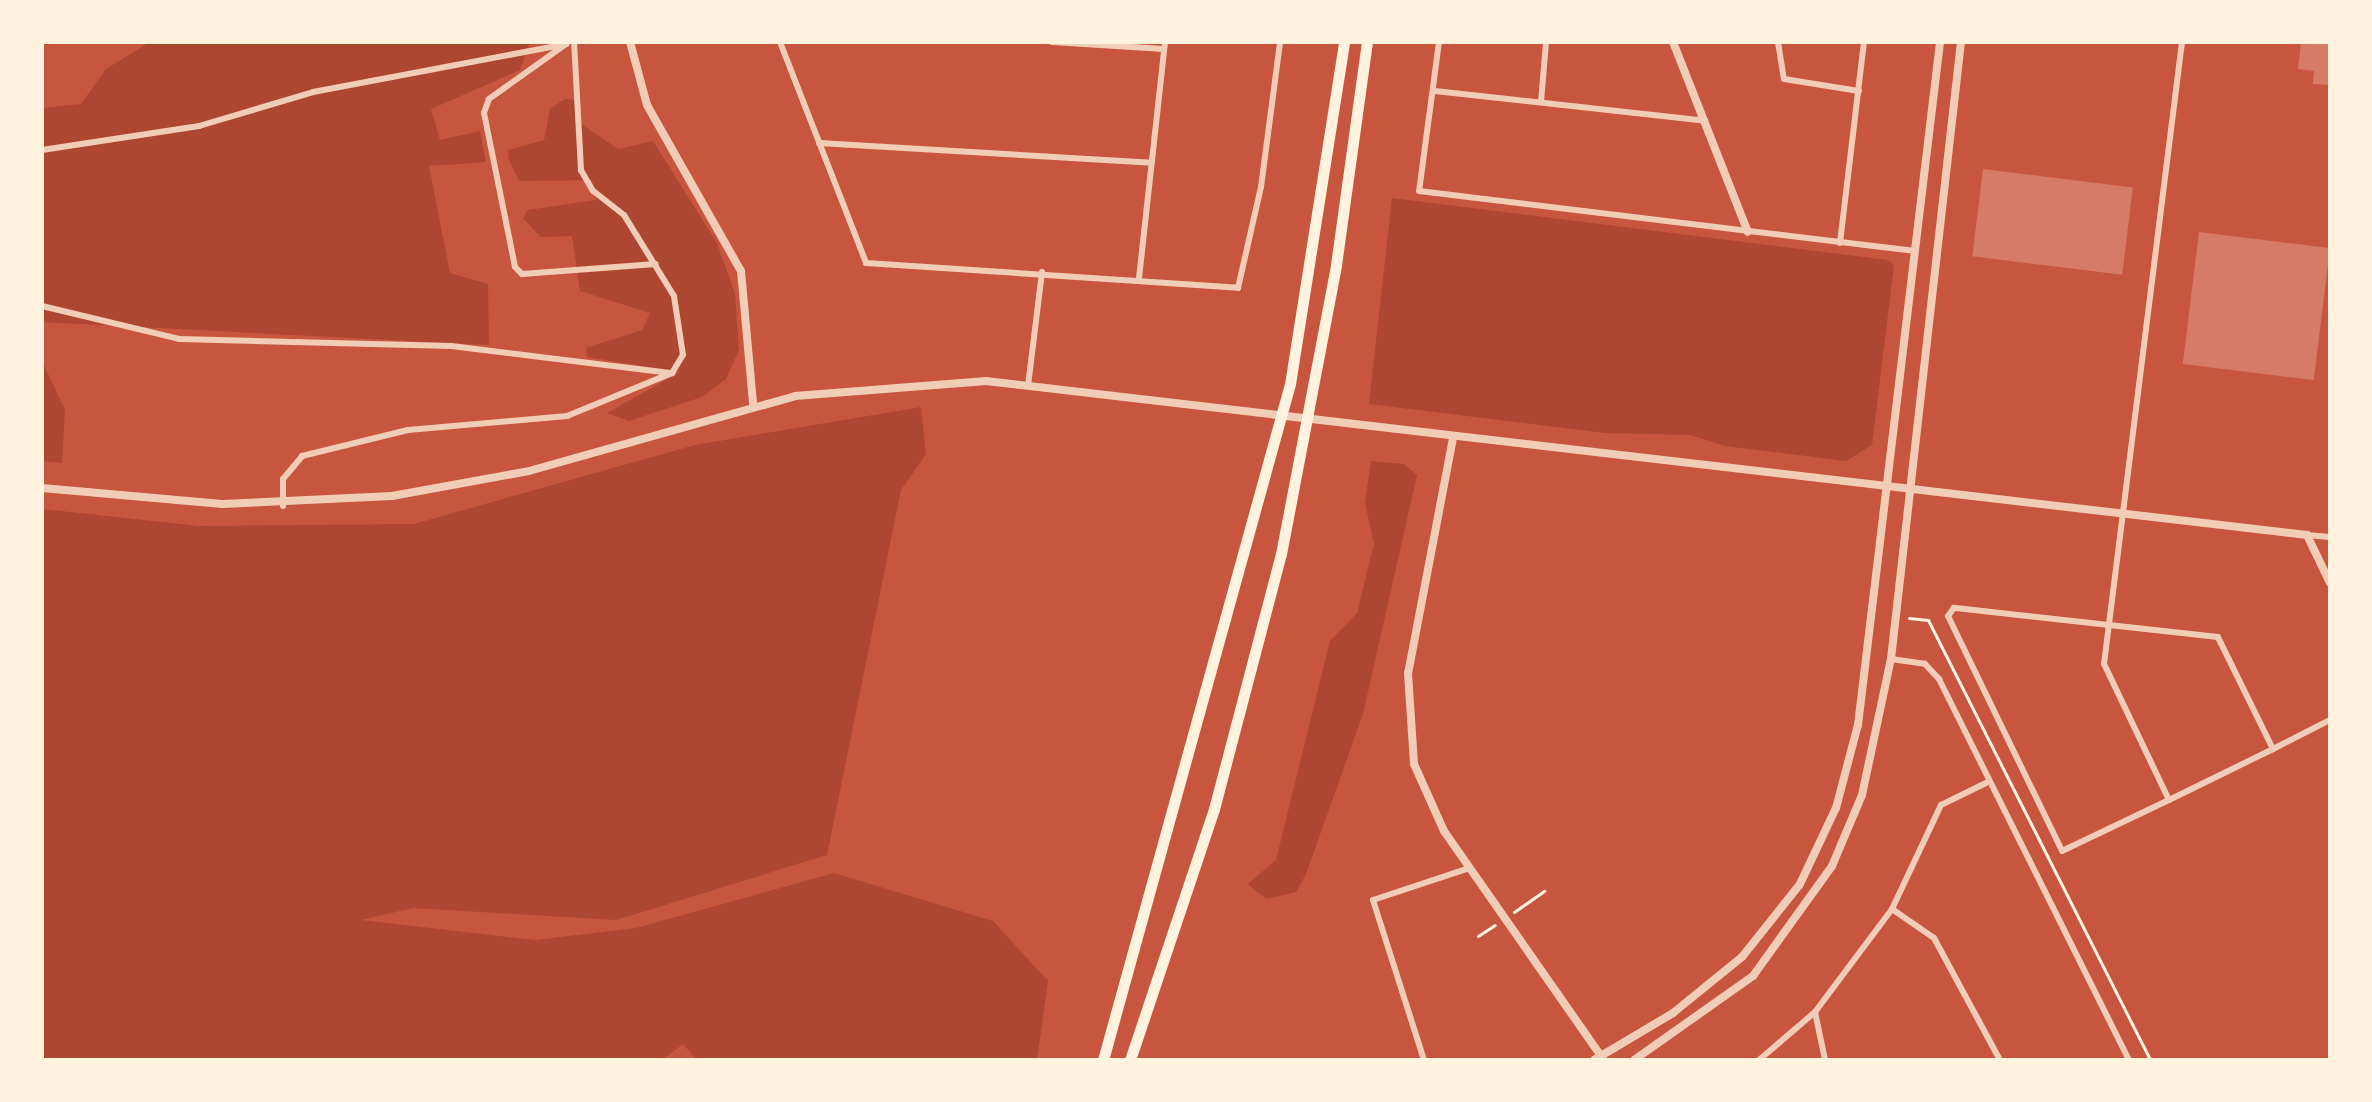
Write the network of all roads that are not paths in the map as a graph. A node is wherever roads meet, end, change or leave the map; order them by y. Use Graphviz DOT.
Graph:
graph roads {
  1 [pos="630,42"];
  2 [pos="780,42"];
  3 [pos="1052,42"];
  4 [pos="1280,42"];
  5 [pos="1344,42"];
  6 [pos="1367,42"];
  7 [pos="1439,42"];
  8 [pos="1546,42"];
  9 [pos="1673,42"];
  10 [pos="1778,42"];
  11 [pos="1864,42"];
  12 [pos="1940,42"];
  13 [pos="1961,42"];
  14 [pos="2182,42"];
  15 [pos="569,43"];
  16 [pos="1165,46"];
  17 [pos="1435,91"];
  18 [pos="1859,91"];
  19 [pos="1541,102"];
  20 [pos="1706,121"];
  21 [pos="819,143"];
  22 [pos="42,150"];
  23 [pos="1151,163"];
  24 [pos="1748,232"];
  25 [pos="1840,243"];
  26 [pos="1915,251"];
  27 [pos="656,264"];
  28 [pos="1042,272"];
  29 [pos="1139,278"];
  30 [pos="42,306"];
  31 [pos="672,373"];
  32 [pos="1028,386"];
  33 [pos="753,404"];
  34 [pos="1453,438"];
  35 [pos="1885,485"];
  36 [pos="42,488"];
  37 [pos="1912,488"];
  38 [pos="283,506"];
  39 [pos="2121,513"];
  40 [pos="2307,535"];
  41 [pos="2330,537"];
  42 [pos="2330,583"];
  43 [pos="2107,624"];
  44 [pos="1891,659"];
  45 [pos="2330,720"];
  46 [pos="2273,749"];
  47 [pos="1986,783"];
  48 [pos="2169,800"];
  49 [pos="1470,868"];
  50 [pos="1892,909"];
  51 [pos="1815,1012"];
  52 [pos="1600,1059"];
  53 [pos="1103,1060"];
  54 [pos="1130,1060"];
  55 [pos="1424,1060"];
  56 [pos="1634,1060"];
  57 [pos="1759,1060"];
  58 [pos="1825,1060"];
  59 [pos="2000,1060"];
  60 [pos="2129,1060"];
  1 -- 33 [label="street"];
  2 -- 21 [label="street"];
  3 -- 16 [label="street"];
  4 -- 29 [label="street"];
  5 -- 53 [label="highway"];
  6 -- 54 [label="highway"];
  7 -- 17 [label="street"];
  8 -- 19 [label="street"];
  9 -- 20 [label="street"];
  10 -- 18 [label="street"];
  11 -- 18 [label="street"];
  12 -- 26 [label="street"];
  13 -- 37 [label="street"];
  14 -- 39 [label="street"];
  15 -- 22 [label="street"];
  15 -- 27 [label="street"];
  15 -- 27 [label="street"];
  16 -- 23 [label="street"];
  17 -- 19 [label="street"];
  17 -- 24 [label="street"];
  18 -- 25 [label="street"];
  19 -- 20 [label="street"];
  20 -- 24 [label="street"];
  21 -- 23 [label="street"];
  21 -- 28 [label="street"];
  23 -- 29 [label="street"];
  24 -- 25 [label="street"];
  25 -- 26 [label="street"];
  26 -- 35 [label="street"];
  27 -- 31 [label="street"];
  28 -- 29 [label="street"];
  28 -- 32 [label="street"];
  30 -- 31 [label="street"];
  31 -- 38 [label="street"];
  32 -- 33 [label="street"];
  32 -- 34 [label="street"];
  33 -- 38 [label="street"];
  34 -- 35 [label="street"];
  34 -- 49 [label="street"];
  35 -- 37 [label="street"];
  35 -- 52 [label="street"];
  36 -- 38 [label="street"];
  37 -- 39 [label="street"];
  37 -- 44 [label="street"];
  39 -- 40 [label="street"];
  39 -- 43 [label="street"];
  40 -- 41 [label="street"];
  40 -- 42 [label="street"];
  43 -- 46 [label="street"];
  43 -- 48 [label="street"];
  43 -- 48 [label="street"];
  44 -- 47 [label="street"];
  44 -- 56 [label="street"];
  45 -- 46 [label="street"];
  46 -- 48 [label="street"];
  47 -- 50 [label="street"];
  47 -- 60 [label="street"];
  49 -- 52 [label="street"];
  49 -- 55 [label="street"];
  50 -- 51 [label="street"];
  50 -- 59 [label="street"];
  51 -- 57 [label="street"];
  51 -- 58 [label="street"];
}
